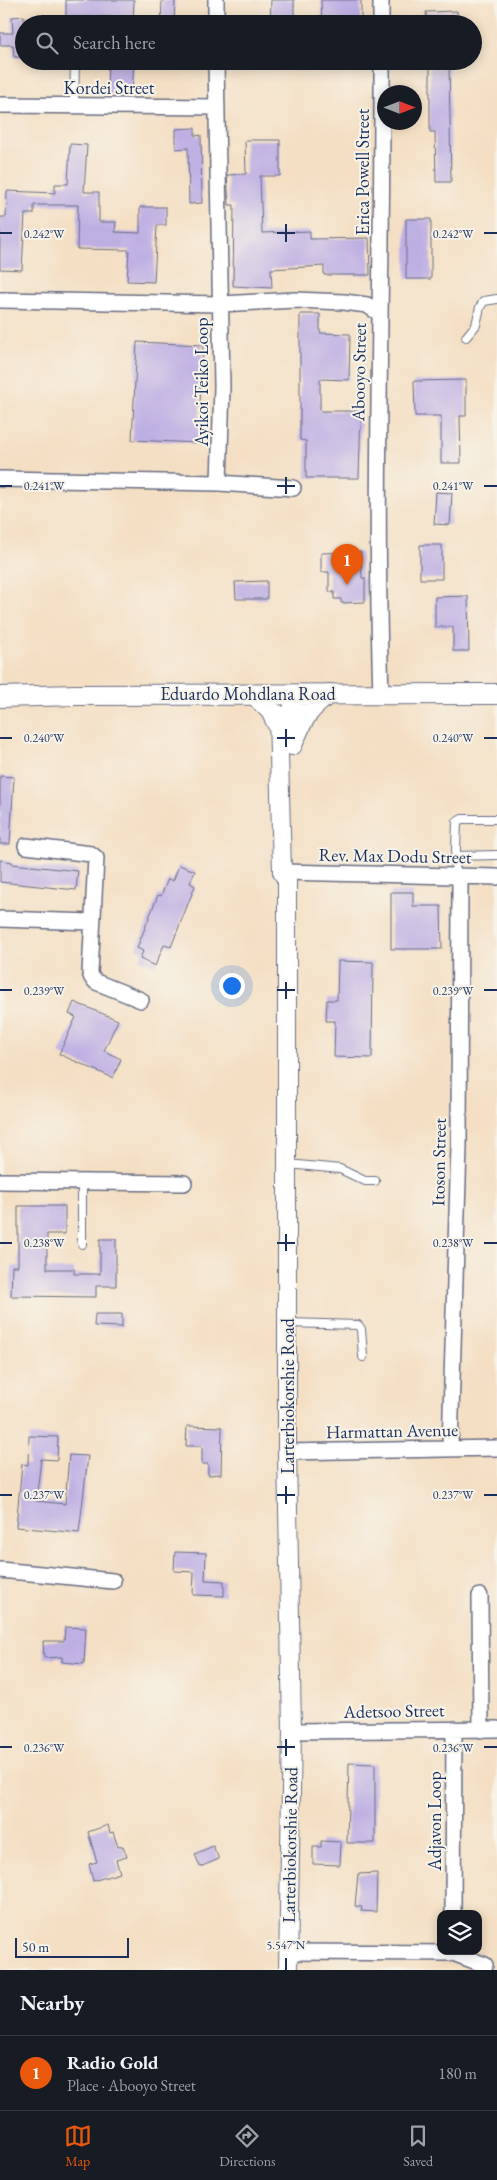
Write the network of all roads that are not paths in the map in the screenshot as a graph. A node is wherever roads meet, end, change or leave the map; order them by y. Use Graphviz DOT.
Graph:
graph roads {
  1 [pos="216,0"];
  2 [pos="381,0"];
  3 [pos="216,15"];
  4 [pos="382,15"];
  5 [pos="75,70"];
  6 [pos="216,70"];
  7 [pos="382,70"];
  8 [pos="0,105"];
  9 [pos="74,106"];
  10 [pos="217,107"];
  11 [pos="497,299"];
  12 [pos="0,300"];
  13 [pos="221,304"];
  14 [pos="379,313"];
  15 [pos="466,337"];
  16 [pos="0,479"];
  17 [pos="219,483"];
  18 [pos="293,488"];
  19 [pos="285,694"];
  20 [pos="330,694"];
  21 [pos="381,694"];
  22 [pos="497,694"];
  23 [pos="255,695"];
  24 [pos="0,697"];
  25 [pos="279,727"];
  26 [pos="292,745"];
  27 [pos="497,819"];
  28 [pos="26,846"];
  29 [pos="497,855"];
  30 [pos="455,856"];
  31 [pos="287,875"];
  32 [pos="458,877"];
  33 [pos="497,877"];
  34 [pos="0,918"];
  35 [pos="92,922"];
  36 [pos="140,1000"];
  37 [pos="288,1164"];
  38 [pos="0,1181"];
  39 [pos="374,1181"];
  40 [pos="82,1182"];
  41 [pos="184,1182"];
  42 [pos="82,1244"];
  43 [pos="288,1323"];
  44 [pos="363,1357"];
  45 [pos="450,1448"];
  46 [pos="497,1448"];
  47 [pos="287,1452"];
  48 [pos="0,1570"];
  49 [pos="113,1581"];
  50 [pos="480,1596"];
  51 [pos="454,1729"];
  52 [pos="497,1729"];
  53 [pos="481,1730"];
  54 [pos="292,1731"];
  55 [pos="453,1910"];
  56 [pos="288,1952"];
  57 [pos="437,1952"];
  58 [pos="460,1955"];
  59 [pos="288,1970"];
  60 [pos="483,1970"];
  1 -- 3 [label="street"];
  2 -- 4 [label="street"];
  5 -- 9 [label="lane"];
  6 -- 10 [label="street, Ayikoi Teiko Loop"];
  7 -- 14 [label="street, Erica Powell Street"];
  8 -- 9 [label="street, Kordei Street"];
  9 -- 10 [label="street, Kordei Street"];
  10 -- 13 [label="street, Ayikoi Teiko Loop"];
  11 -- 15 [label="lane"];
  12 -- 13 [label="street, Abooyo Street"];
  13 -- 14 [label="street, Abooyo Street"];
  13 -- 17 [label="street, Ayikoi Teiko Loop"];
  14 -- 21 [label="street, Abooyo Street"];
  16 -- 17 [label="street"];
  17 -- 18 [label="street"];
  19 -- 20 [label="main road, Eduardo Mohdlana Road"];
  19 -- 23 [label="main road, Eduardo Mohdlana Road"];
  19 -- 25 [label="street, Larterbiokorshie Road"];
  19 -- 26 [label="street, Larterbiokorshie Road"];
  20 -- 21 [label="main road, Eduardo Mohdlana Road"];
  20 -- 26 [label="main road"];
  21 -- 22 [label="main road, Eduardo Mohdlana Road"];
  23 -- 24 [label="main road, Eduardo Mohdlana Road"];
  23 -- 25 [label="main road"];
  25 -- 31 [label="street, Larterbiokorshie Road"];
  26 -- 31 [label="street, Larterbiokorshie Road"];
  27 -- 30 [label="lane"];
  28 -- 35 [label="street"];
  29 -- 30 [label="lane"];
  30 -- 32 [label="lane"];
  31 -- 32 [label="street, Rev. Max Dodu Street"];
  31 -- 37 [label="street, Larterbiokorshie Road"];
  32 -- 33 [label="street, Rev. Max Dodu Street"];
  32 -- 45 [label="street, Itoson Street"];
  34 -- 35 [label="street"];
  35 -- 36 [label="street"];
  37 -- 39 [label="lane"];
  37 -- 43 [label="street, Larterbiokorshie Road"];
  38 -- 40 [label="street"];
  40 -- 41 [label="street"];
  40 -- 42 [label="lane"];
  43 -- 44 [label="lane"];
  43 -- 47 [label="street, Larterbiokorshie Road"];
  45 -- 46 [label="street, Harmattan Avenue"];
  45 -- 47 [label="street, Harmattan Avenue"];
  47 -- 54 [label="street, Larterbiokorshie Road"];
  48 -- 49 [label="street"];
  50 -- 53 [label="street"];
  51 -- 53 [label="street, Adetsoo Street"];
  51 -- 54 [label="street, Adetsoo Street"];
  51 -- 55 [label="street, Adjavon Loop"];
  52 -- 53 [label="street, Adetsoo Street"];
  54 -- 56 [label="street, Larterbiokorshie Road"];
  56 -- 57 [label="street"];
  56 -- 59 [label="street, Larterbiokorshie Road"];
  58 -- 60 [label="street"];
}
